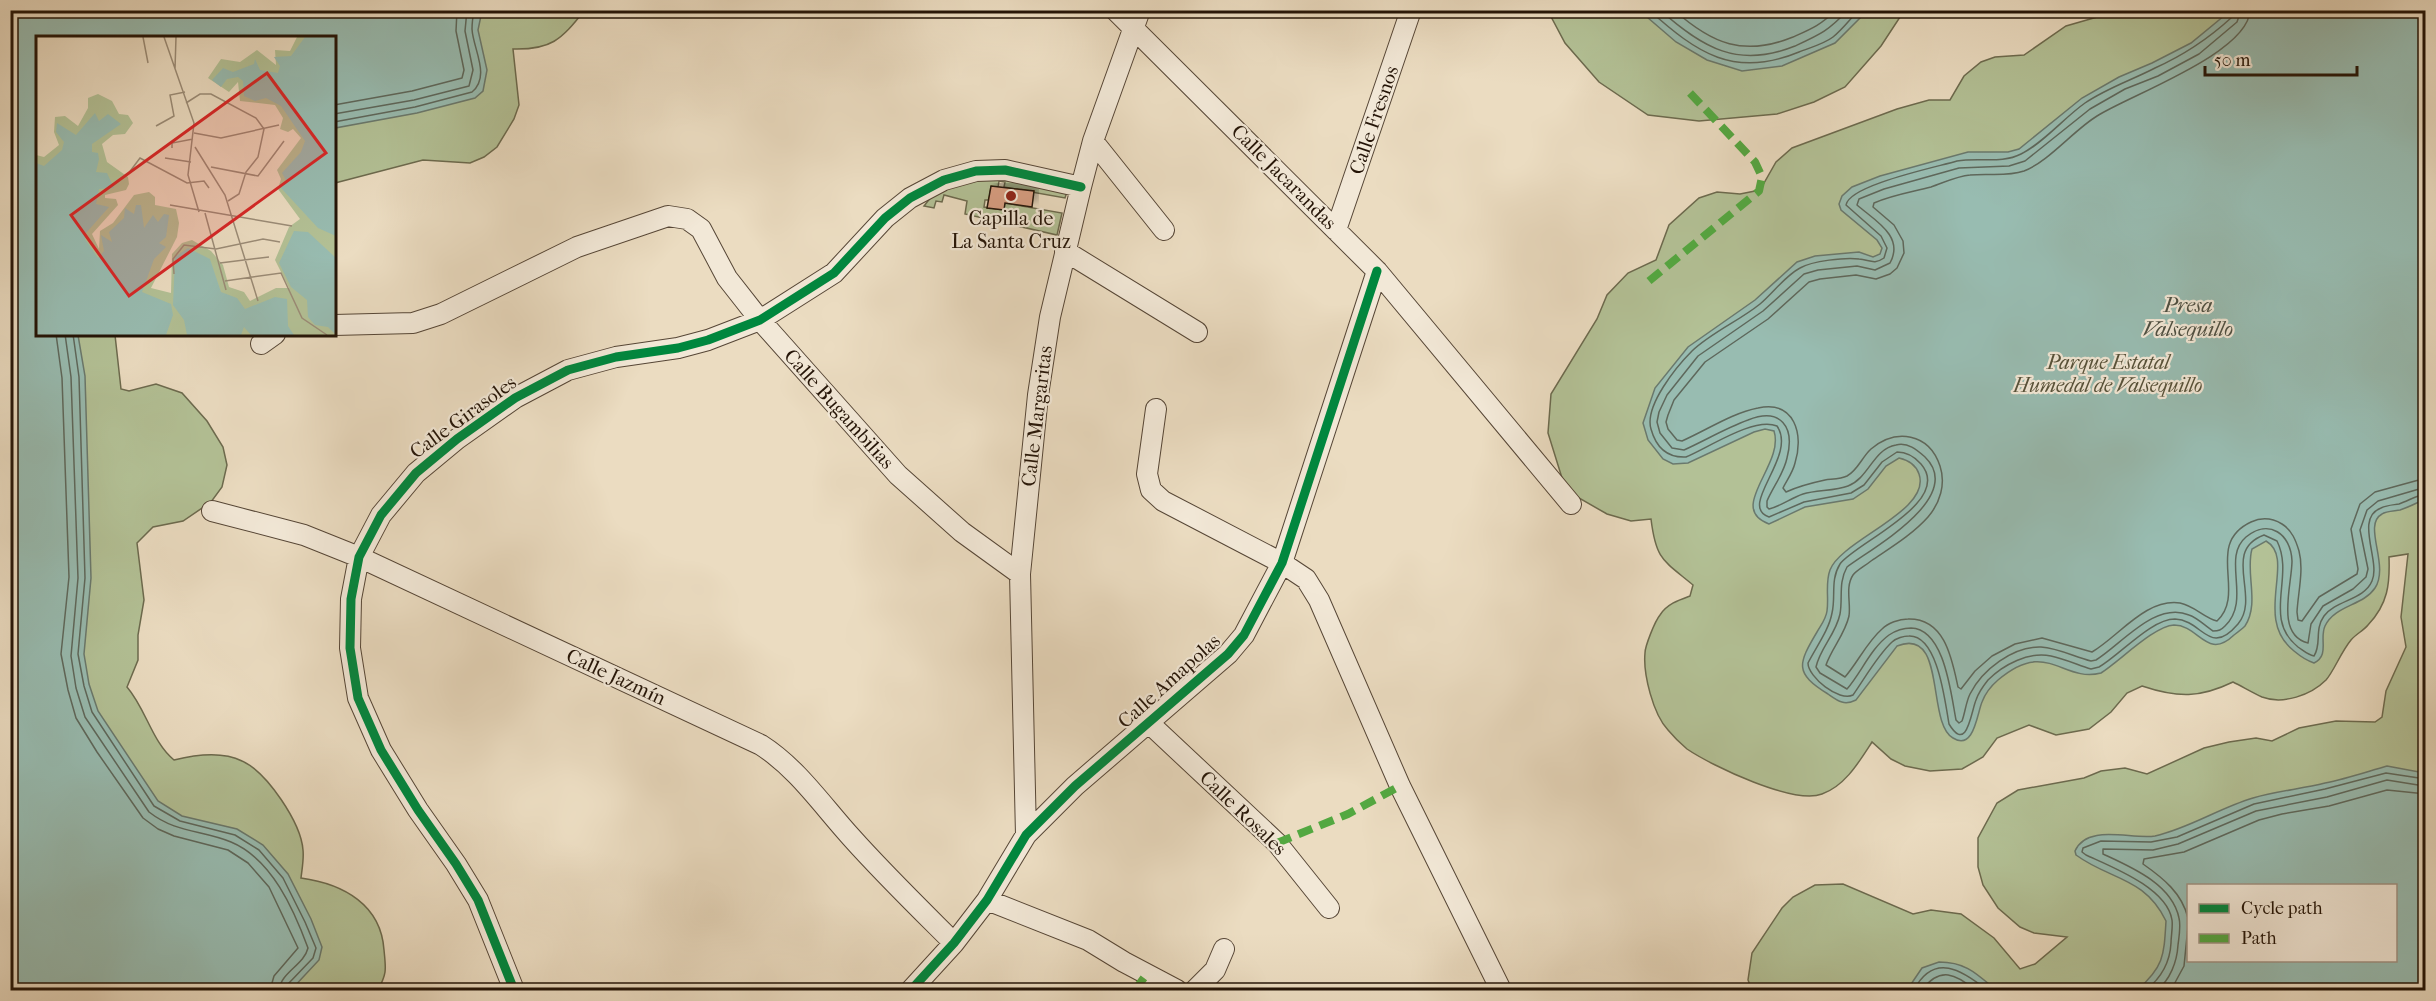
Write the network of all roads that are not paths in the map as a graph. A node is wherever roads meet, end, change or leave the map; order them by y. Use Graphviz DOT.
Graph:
graph roads {
  1 [pos="1115,10"];
  2 [pos="1411,10"];
  3 [pos="1137,19"];
  4 [pos="1093,141"];
  5 [pos="1081,187"];
  6 [pos="1164,230"];
  7 [pos="1336,230"];
  8 [pos="1065,251"];
  9 [pos="1377,271"];
  10 [pos="760,320"];
  11 [pos="336,325"];
  12 [pos="1197,332"];
  13 [pos="1156,409"];
  14 [pos="1571,504"];
  15 [pos="212,511"];
  16 [pos="359,557"];
  17 [pos="1282,562"];
  18 [pos="1020,574"];
  19 [pos="1150,724"];
  20 [pos="1026,835"];
  21 [pos="987,900"];
  22 [pos="1329,908"];
  23 [pos="954,943"];
  24 [pos="1224,949"];
  25 [pos="514,990"];
  26 [pos="911,990"];
  27 [pos="1177,990"];
  28 [pos="1195,990"];
  29 [pos="1501,990"];
  1 -- 3 [label="street, Calle Jacarandas"];
  2 -- 7 [label="street, Calle Fresnos"];
  3 -- 4 [label="street, Calle Margaritas"];
  3 -- 7 [label="street, Calle Jacarandas"];
  4 -- 5 [label="street, Calle Margaritas"];
  4 -- 6 [label="street"];
  5 -- 8 [label="street, Calle Margaritas"];
  5 -- 10 [label="street, Calle Girasoles"];
  7 -- 9 [label="street, Calle Jacarandas"];
  8 -- 12 [label="street"];
  8 -- 18 [label="street, Calle Margaritas"];
  9 -- 14 [label="street, Calle Jacarandas"];
  9 -- 17 [label="street, Calle Amapolas"];
  10 -- 11 [label="street, Calle Bugambilias"];
  10 -- 16 [label="street, Calle Girasoles"];
  10 -- 18 [label="street, Calle Bugambilias"];
  13 -- 17 [label="street"];
  15 -- 16 [label="street, Calle Jazmín"];
  16 -- 23 [label="street, Calle Jazmín"];
  16 -- 25 [label="street, Calle Girasoles"];
  17 -- 19 [label="street, Calle Amapolas"];
  17 -- 29 [label="street"];
  18 -- 20 [label="street, Calle Margaritas"];
  19 -- 20 [label="street, Calle Amapolas"];
  19 -- 22 [label="street, Calle Rosales"];
  20 -- 21 [label="street, Calle Amapolas"];
  21 -- 23 [label="street, Calle Amapolas"];
  21 -- 27 [label="street"];
  23 -- 26 [label="street, Calle Amapolas"];
  24 -- 28 [label="street"];
}
